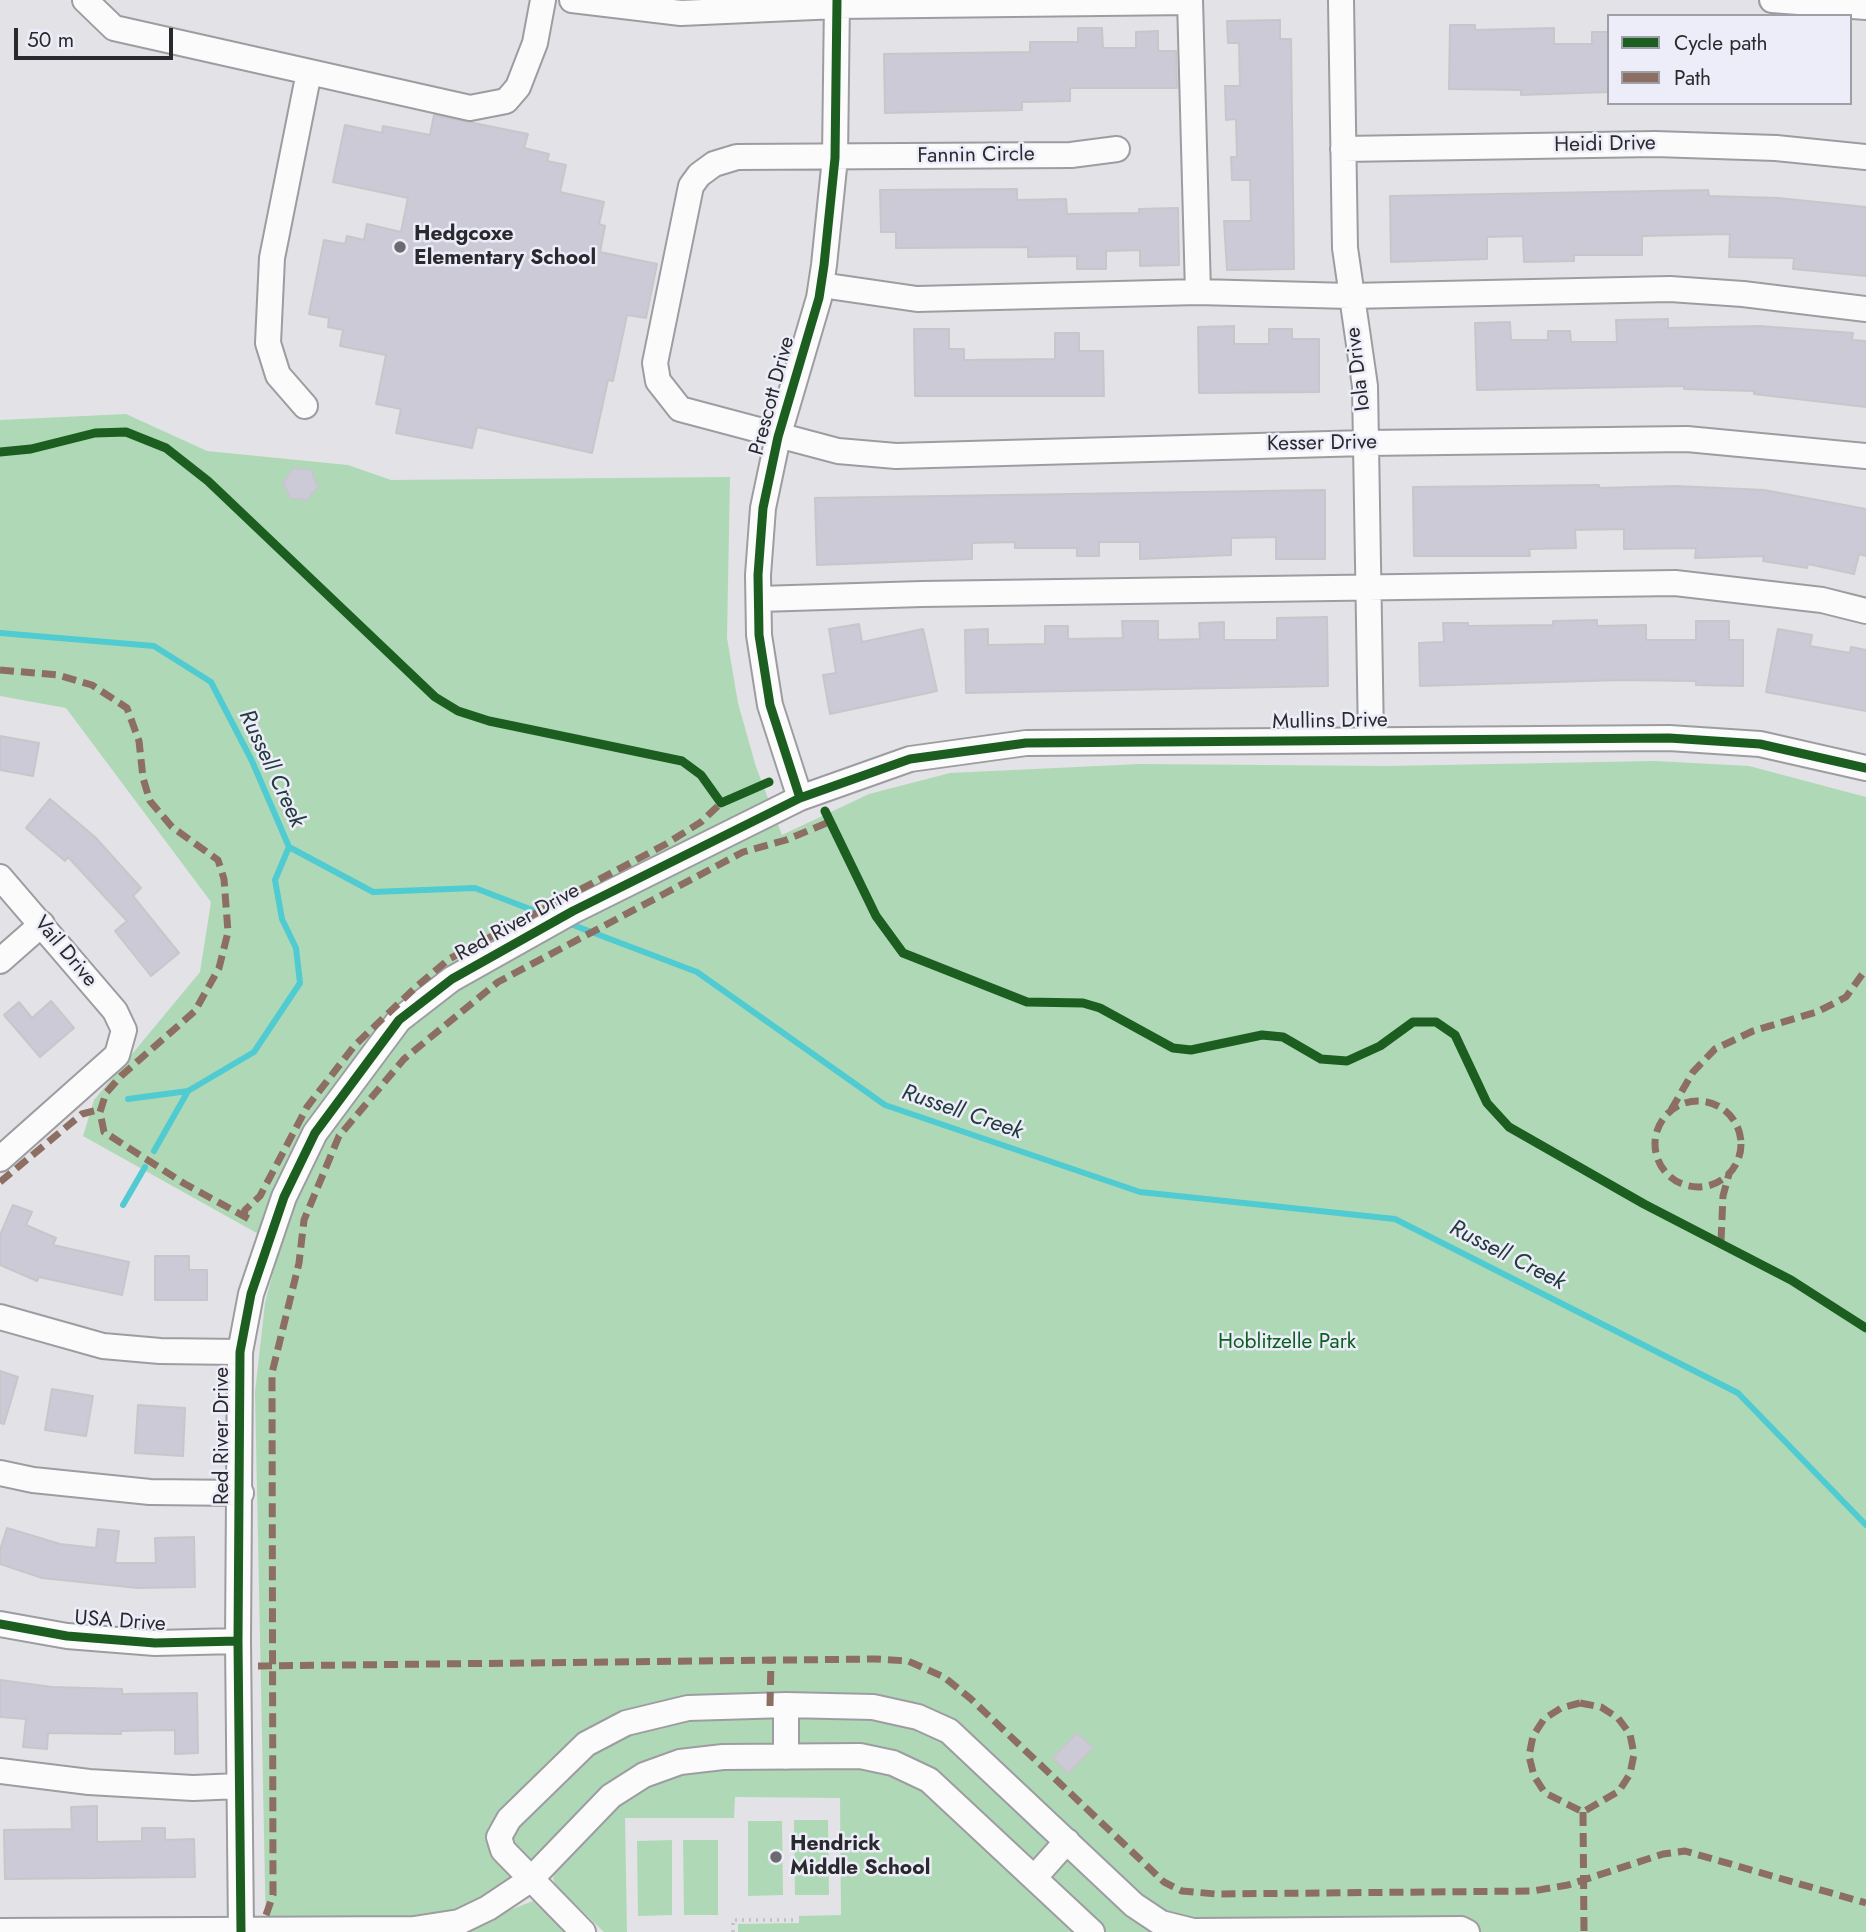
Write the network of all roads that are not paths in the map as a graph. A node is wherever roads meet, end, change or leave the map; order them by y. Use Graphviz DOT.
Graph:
graph roads {
  1 [pos="85,0"];
  2 [pos="543,0"];
  3 [pos="572,0"];
  4 [pos="1341,0"];
  5 [pos="1772,0"];
  6 [pos="1190,1"];
  7 [pos="837,3"];
  8 [pos="685,6"];
  9 [pos="1866,7"];
  10 [pos="309,72"];
  11 [pos="1116,149"];
  12 [pos="1343,149"];
  13 [pos="835,158"];
  14 [pos="1866,158"];
  15 [pos="821,285"];
  16 [pos="1198,292"];
  17 [pos="1350,296"];
  18 [pos="1866,309"];
  19 [pos="305,407"];
  20 [pos="778,437"];
  21 [pos="1366,443"];
  22 [pos="1866,456"];
  23 [pos="1368,589"];
  24 [pos="759,599"];
  25 [pos="1866,611"];
  26 [pos="1371,739"];
  27 [pos="1866,768"];
  28 [pos="800,798"];
  29 [pos="0,877"];
  30 [pos="42,924"];
  31 [pos="0,961"];
  32 [pos="0,1158"];
  33 [pos="0,1317"];
  34 [pos="240,1352"];
  35 [pos="0,1473"];
  36 [pos="241,1493"];
  37 [pos="0,1624"];
  38 [pos="238,1641"];
  39 [pos="786,1705"];
  40 [pos="786,1757"];
  41 [pos="0,1771"];
  42 [pos="239,1786"];
  43 [pos="1067,1841"];
  44 [pos="1035,1877"];
  45 [pos="530,1880"];
  46 [pos="0,1931"];
  47 [pos="241,1931"];
  48 [pos="1233,1931"];
  49 [pos="583,1932"];
  50 [pos="1092,1932"];
  51 [pos="1467,1932"];
  1 -- 10 [label="street"];
  2 -- 10 [label="street"];
  3 -- 8 [label="street"];
  4 -- 12 [label="street, Iola Drive"];
  5 -- 9 [label="street"];
  6 -- 7 [label="street"];
  6 -- 16 [label="street"];
  7 -- 8 [label="street"];
  7 -- 13 [label="street, Prescott Drive"];
  10 -- 19 [label="street"];
  11 -- 13 [label="street, Fannin Circle"];
  12 -- 14 [label="street, Heidi Drive"];
  12 -- 17 [label="street, Iola Drive"];
  13 -- 15 [label="street, Prescott Drive"];
  13 -- 20 [label="street, Fannin Circle"];
  15 -- 16 [label="street"];
  15 -- 20 [label="street, Prescott Drive"];
  16 -- 17 [label="street"];
  17 -- 18 [label="street"];
  17 -- 21 [label="street, Iola Drive"];
  20 -- 21 [label="street, Kesser Drive"];
  20 -- 24 [label="street, Prescott Drive"];
  21 -- 22 [label="street, Kesser Drive"];
  21 -- 23 [label="street, Iola Drive"];
  23 -- 24 [label="street"];
  23 -- 25 [label="street"];
  23 -- 26 [label="street, Iola Drive"];
  24 -- 28 [label="street, Prescott Drive"];
  26 -- 27 [label="street, Mullins Drive"];
  26 -- 28 [label="street, Mullins Drive"];
  28 -- 34 [label="street, Red River Drive"];
  29 -- 30 [label="street, Vail Drive"];
  30 -- 31 [label="street"];
  30 -- 32 [label="street, Vail Drive"];
  33 -- 34 [label="street"];
  34 -- 36 [label="street, Red River Drive"];
  35 -- 36 [label="street"];
  36 -- 38 [label="street, Red River Drive"];
  37 -- 38 [label="street, USA Drive"];
  38 -- 42 [label="street, Red River Drive"];
  39 -- 40 [label="street"];
  39 -- 43 [label="street"];
  39 -- 45 [label="street"];
  40 -- 44 [label="street"];
  40 -- 45 [label="street"];
  41 -- 42 [label="street"];
  42 -- 47 [label="street, Red River Drive"];
  43 -- 44 [label="street"];
  43 -- 48 [label="street"];
  44 -- 50 [label="street"];
  45 -- 47 [label="street"];
  45 -- 49 [label="street"];
  46 -- 47 [label="street"];
  48 -- 51 [label="street"];
}
